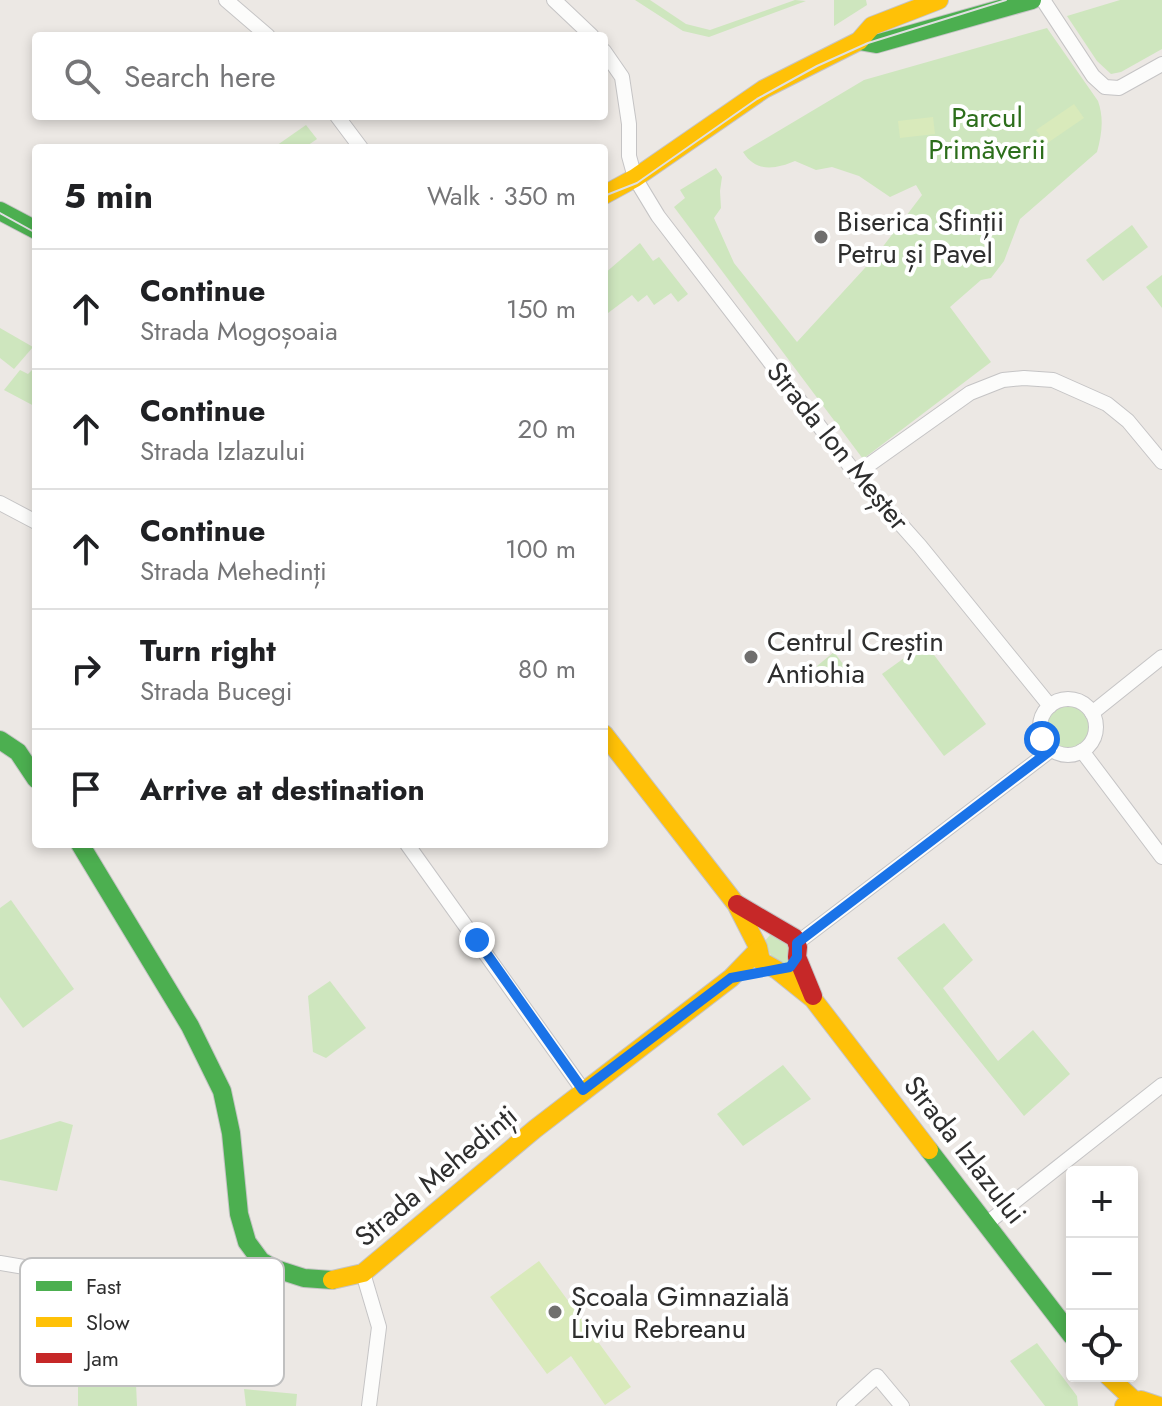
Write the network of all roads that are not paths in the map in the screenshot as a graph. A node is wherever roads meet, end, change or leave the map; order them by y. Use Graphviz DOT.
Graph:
graph roads {
  1 [pos="226,0"];
  2 [pos="554,0"];
  3 [pos="939,0"];
  4 [pos="1032,0"];
  5 [pos="1043,0"];
  6 [pos="907,5"];
  7 [pos="265,32"];
  8 [pos="588,32"];
  9 [pos="859,41"];
  10 [pos="608,57"];
  11 [pos="1162,64"];
  12 [pos="340,120"];
  13 [pos="358,144"];
  14 [pos="635,178"];
  15 [pos="608,193"];
  16 [pos="3,210"];
  17 [pos="32,228"];
  18 [pos="1162,462"];
  19 [pos="856,474"];
  20 [pos="0,503"];
  21 [pos="32,520"];
  22 [pos="1162,657"];
  23 [pos="1050,706"];
  24 [pos="1092,713"];
  25 [pos="608,739"];
  26 [pos="0,740"];
  27 [pos="1051,750"];
  28 [pos="1082,751"];
  29 [pos="32,773"];
  30 [pos="82,848"];
  31 [pos="410,848"];
  32 [pos="1162,857"];
  33 [pos="736,904"];
  34 [pos="778,929"];
  35 [pos="758,948"];
  36 [pos="797,950"];
  37 [pos="774,969"];
  38 [pos="731,978"];
  39 [pos="813,999"];
  40 [pos="1162,1085"];
  41 [pos="583,1090"];
  42 [pos="986,1224"];
  43 [pos="259,1258"];
  44 [pos="0,1263"];
  45 [pos="20,1266"];
  46 [pos="363,1273"];
  47 [pos="284,1274"];
  48 [pos="1066,1328"];
  49 [pos="1102,1382"];
  50 [pos="1113,1382"];
  51 [pos="1158,1402"];
  52 [pos="1130,1403"];
  53 [pos="369,1406"];
  54 [pos="844,1406"];
  55 [pos="902,1406"];
  56 [pos="1115,1406"];
  1 -- 7 [label="street"];
  2 -- 8 [label="street"];
  3 -- 6 [label="main road"];
  4 -- 9 [label="main road"];
  5 -- 11 [label="street"];
  6 -- 9 [label="main road"];
  9 -- 14 [label="main road"];
  10 -- 14 [label="street"];
  12 -- 13 [label="street"];
  14 -- 15 [label="main road"];
  14 -- 19 [label="street, Strada Ion Meșter"];
  16 -- 17 [label="main road"];
  18 -- 19 [label="street"];
  19 -- 23 [label="street, Strada Ion Meșter"];
  20 -- 21 [label="street"];
  22 -- 24 [label="street"];
  23 -- 24 [label="street"];
  23 -- 27 [label="street"];
  24 -- 28 [label="street"];
  25 -- 33 [label="main road, Strada Izlazului"];
  26 -- 29 [label="main road"];
  27 -- 28 [label="street"];
  27 -- 36 [label="street"];
  28 -- 32 [label="street"];
  30 -- 43 [label="main road"];
  31 -- 41 [label="street"];
  33 -- 34 [label="main road, Strada Izlazului"];
  33 -- 35 [label="main road, Strada Izlazului"];
  34 -- 35 [label="main road"];
  34 -- 36 [label="main road, Strada Izlazului"];
  35 -- 37 [label="main road, Strada Izlazului"];
  35 -- 38 [label="main road, Strada Mehedinți"];
  36 -- 37 [label="main road"];
  36 -- 39 [label="main road, Strada Izlazului"];
  37 -- 38 [label="main road, Strada Mehedinți"];
  37 -- 39 [label="main road, Strada Izlazului"];
  38 -- 41 [label="main road, Strada Mehedinți"];
  39 -- 42 [label="main road, Strada Izlazului"];
  40 -- 42 [label="street"];
  41 -- 46 [label="main road, Strada Mehedinți"];
  42 -- 48 [label="main road, Strada Izlazului"];
  44 -- 45 [label="street"];
  46 -- 47 [label="main road, Strada Mehedinți"];
  46 -- 53 [label="street"];
  49 -- 56 [label="main road"];
  50 -- 52 [label="main road"];
  51 -- 52 [label="main road"];
  54 -- 55 [label="street"];
}
